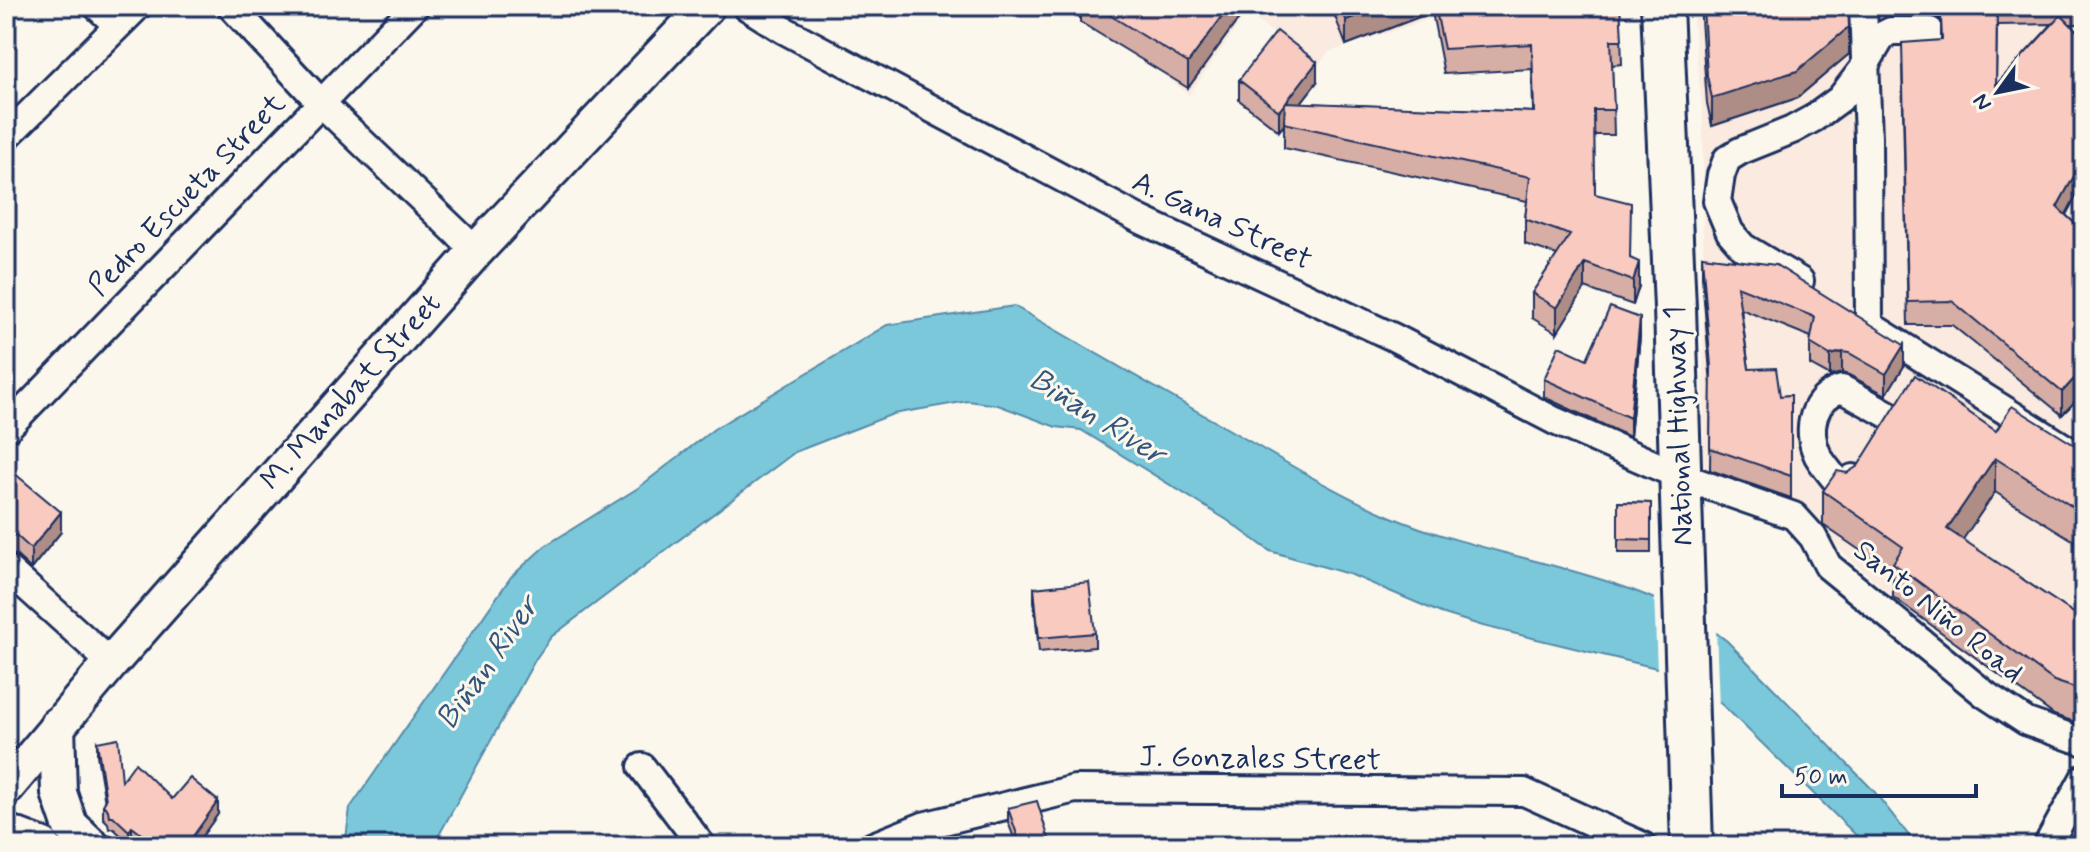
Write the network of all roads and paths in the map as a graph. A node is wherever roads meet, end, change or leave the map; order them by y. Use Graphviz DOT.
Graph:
graph roads {
  1 [pos="97,6"];
  2 [pos="138,6"];
  3 [pos="231,6"];
  4 [pos="415,6"];
  5 [pos="707,6"];
  6 [pos="746,6"];
  7 [pos="1662,6"];
  8 [pos="1863,6"];
  9 [pos="117,25"];
  10 [pos="1930,31"];
  11 [pos="1863,69"];
  12 [pos="321,103"];
  13 [pos="6,137"];
  14 [pos="1717,201"];
  15 [pos="1670,205"];
  16 [pos="476,251"];
  17 [pos="1821,294"];
  18 [pos="1845,309"];
  19 [pos="1869,325"];
  20 [pos="1927,360"];
  21 [pos="1891,416"];
  22 [pos="6,429"];
  23 [pos="2084,460"];
  24 [pos="1680,476"];
  25 [pos="6,568"];
  26 [pos="111,663"];
  27 [pos="57,725"];
  28 [pos="2084,742"];
  29 [pos="642,767"];
  30 [pos="2084,778"];
  31 [pos="6,788"];
  32 [pos="6,832"];
  33 [pos="43,846"];
  34 [pos="92,846"];
  35 [pos="702,846"];
  36 [pos="873,846"];
  37 [pos="1643,846"];
  38 [pos="1692,846"];
  39 [pos="2047,846"];
  1 -- 9 [label="street"];
  2 -- 9 [label="street"];
  3 -- 12 [label="street"];
  4 -- 12 [label="street, Pedro Escueta Street"];
  5 -- 16 [label="main road, M. Manabat Street"];
  6 -- 24 [label="street, A. Gana Street"];
  7 -- 15 [label="highway, National Highway 1"];
  8 -- 11 [label="street"];
  9 -- 13 [label="street"];
  10 -- 11 [label="street"];
  11 -- 14 [label="street"];
  11 -- 19 [label="street"];
  12 -- 16 [label="street"];
  12 -- 22 [label="street, Pedro Escueta Street"];
  14 -- 15 [label="street"];
  14 -- 17 [label="street"];
  15 -- 24 [label="highway, National Highway 1"];
  16 -- 26 [label="main road, M. Manabat Street"];
  18 -- 19 [label="street"];
  19 -- 20 [label="street"];
  20 -- 21 [label="street"];
  20 -- 23 [label="street"];
  21 -- 21 [label="street"];
  24 -- 28 [label="street, Santo Niño Road"];
  24 -- 38 [label="highway, National Highway 1"];
  25 -- 26 [label="street"];
  26 -- 27 [label="main road, M. Manabat Street"];
  27 -- 31 [label="main road, M. Manabat Street"];
  27 -- 34 [label="main road"];
  29 -- 35 [label="street"];
  30 -- 39 [label="street"];
  32 -- 33 [label="main road"];
  36 -- 37 [label="street, J. Gonzales Street"];
}
